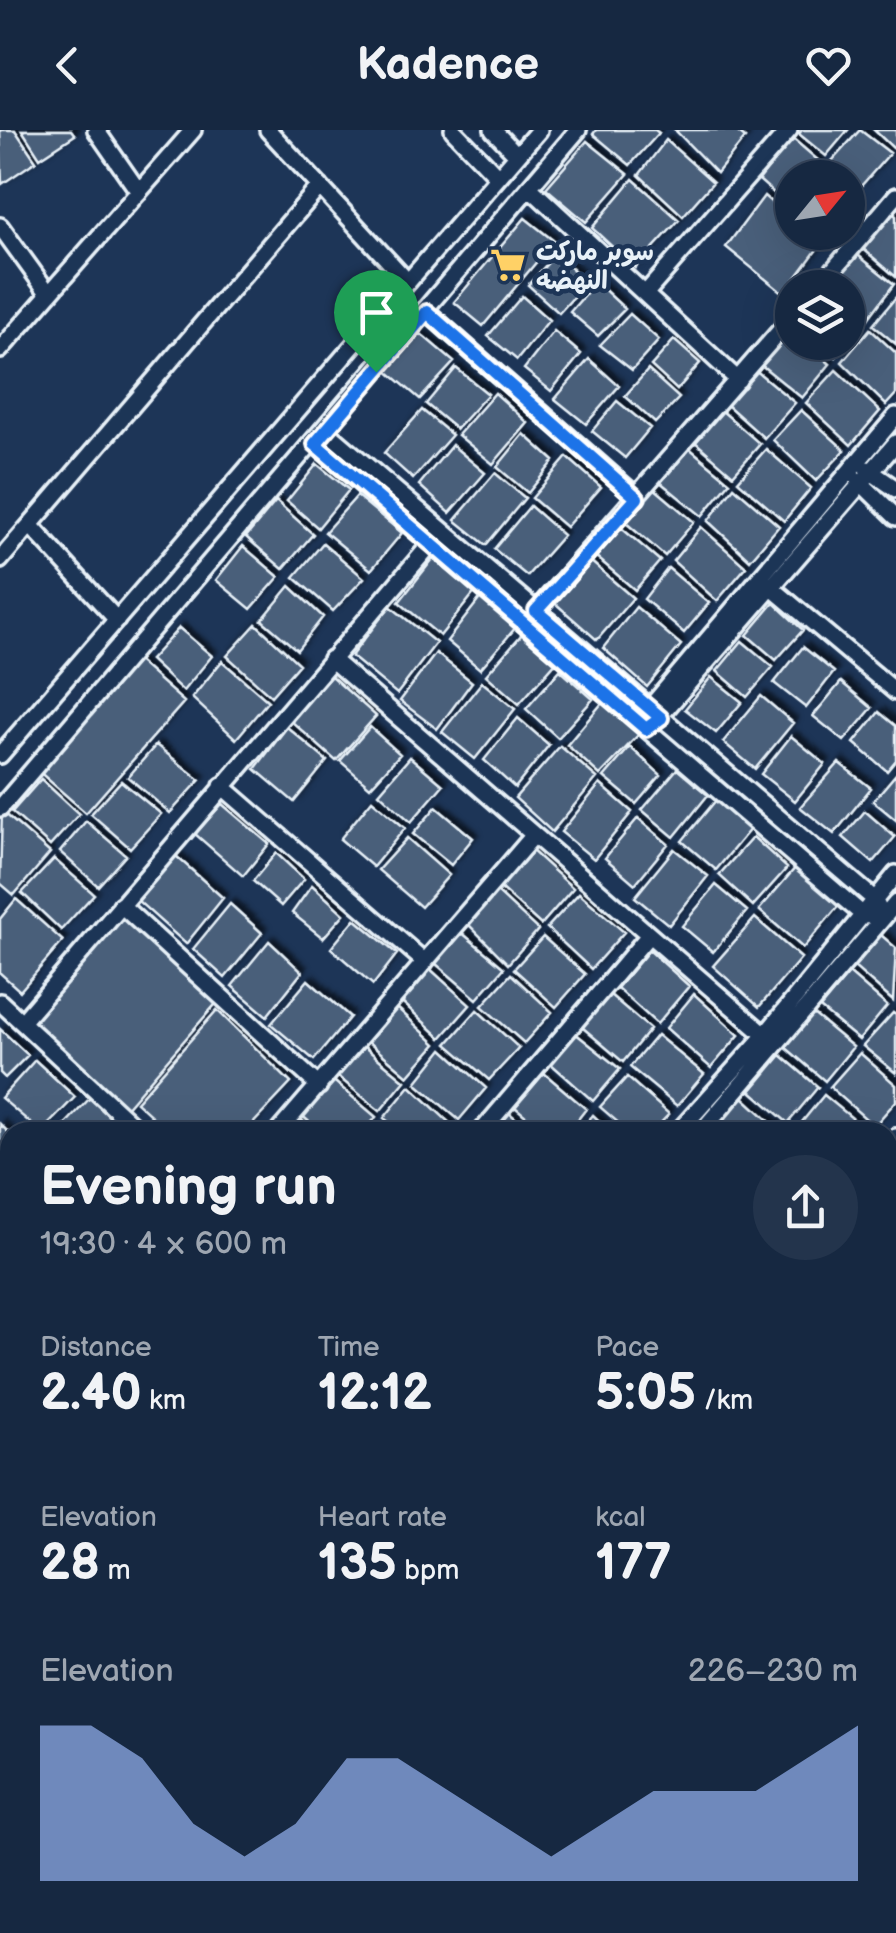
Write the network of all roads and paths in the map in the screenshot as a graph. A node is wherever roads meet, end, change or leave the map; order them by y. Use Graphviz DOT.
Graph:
graph roads {
  1 [pos="96,130"];
  2 [pos="193,130"];
  3 [pos="268,130"];
  4 [pos="453,130"];
  5 [pos="493,130"];
  6 [pos="539,130"];
  7 [pos="578,130"];
  8 [pos="789,130"];
  9 [pos="517,155"];
  10 [pos="498,177"];
  11 [pos="320,186"];
  12 [pos="530,188"];
  13 [pos="138,192"];
  14 [pos="896,196"];
  15 [pos="467,213"];
  16 [pos="0,226"];
  17 [pos="491,234"];
  18 [pos="833,270"];
  19 [pos="408,282"];
  20 [pos="49,294"];
  21 [pos="645,294"];
  22 [pos="427,312"];
  23 [pos="775,337"];
  24 [pos="0,350"];
  25 [pos="738,380"];
  26 [pos="896,416"];
  27 [pos="320,437"];
  28 [pos="896,444"];
  29 [pos="853,467"];
  30 [pos="874,470"];
  31 [pos="861,487"];
  32 [pos="896,490"];
  33 [pos="637,498"];
  34 [pos="896,517"];
  35 [pos="30,525"];
  36 [pos="190,535"];
  37 [pos="430,546"];
  38 [pos="216,558"];
  39 [pos="0,560"];
  40 [pos="760,577"];
  41 [pos="773,589"];
  42 [pos="536,611"];
  43 [pos="117,620"];
  44 [pos="331,659"];
  45 [pos="896,692"];
  46 [pos="655,713"];
  47 [pos="646,729"];
  48 [pos="0,755"];
  49 [pos="222,786"];
  50 [pos="0,808"];
  51 [pos="534,835"];
  52 [pos="896,874"];
  53 [pos="874,899"];
  54 [pos="896,903"];
  55 [pos="121,905"];
  56 [pos="863,915"];
  57 [pos="883,918"];
  58 [pos="650,935"];
  59 [pos="425,962"];
  60 [pos="0,1002"];
  61 [pos="22,1022"];
  62 [pos="765,1035"];
  63 [pos="319,1086"];
  64 [pos="129,1122"];
  65 [pos="287,1122"];
  66 [pos="491,1122"];
  67 [pos="687,1122"];
  68 [pos="710,1122"];
  1 -- 13 [label="street"];
  2 -- 13 [label="street"];
  3 -- 11 [label="street"];
  4 -- 10 [label="street"];
  5 -- 9 [label="street"];
  6 -- 9 [label="street"];
  7 -- 12 [label="street"];
  8 -- 21 [label="street"];
  9 -- 10 [label="street"];
  10 -- 15 [label="street"];
  11 -- 19 [label="street"];
  11 -- 35 [label="street"];
  12 -- 17 [label="street"];
  12 -- 21 [label="street"];
  13 -- 20 [label="street"];
  14 -- 18 [label="street"];
  15 -- 17 [label="street"];
  15 -- 19 [label="street"];
  16 -- 20 [label="street"];
  17 -- 22 [label="street"];
  19 -- 36 [label="street"];
  20 -- 24 [label="street"];
  21 -- 25 [label="street"];
  22 -- 27 [label="street"];
  22 -- 33 [label="street"];
  23 -- 25 [label="street"];
  25 -- 33 [label="street"];
  26 -- 29 [label="street"];
  27 -- 37 [label="street"];
  27 -- 38 [label="street"];
  27 -- 42 [label="street"];
  28 -- 30 [label="street"];
  29 -- 30 [label="street"];
  29 -- 31 [label="street"];
  29 -- 40 [label="street"];
  30 -- 31 [label="street"];
  30 -- 32 [label="street"];
  31 -- 34 [label="street"];
  31 -- 41 [label="street"];
  33 -- 42 [label="street"];
  35 -- 39 [label="street"];
  35 -- 43 [label="street"];
  36 -- 38 [label="street"];
  36 -- 43 [label="street"];
  37 -- 44 [label="street"];
  37 -- 47 [label="street"];
  38 -- 50 [label="street"];
  40 -- 41 [label="street"];
  40 -- 46 [label="street"];
  41 -- 45 [label="street"];
  41 -- 46 [label="street"];
  42 -- 46 [label="street"];
  43 -- 48 [label="street"];
  44 -- 49 [label="street"];
  44 -- 51 [label="street"];
  46 -- 47 [label="street"];
  46 -- 53 [label="street"];
  47 -- 56 [label="street"];
  49 -- 55 [label="street"];
  49 -- 59 [label="street"];
  51 -- 58 [label="street"];
  51 -- 59 [label="street"];
  52 -- 53 [label="street"];
  53 -- 56 [label="street"];
  53 -- 57 [label="street"];
  54 -- 57 [label="street"];
  55 -- 61 [label="street"];
  55 -- 63 [label="street"];
  56 -- 57 [label="street"];
  56 -- 62 [label="street"];
  57 -- 68 [label="street"];
  58 -- 62 [label="street"];
  58 -- 66 [label="street"];
  59 -- 63 [label="street"];
  60 -- 61 [label="street"];
  61 -- 64 [label="street"];
  62 -- 67 [label="street"];
  63 -- 65 [label="street"];
}
